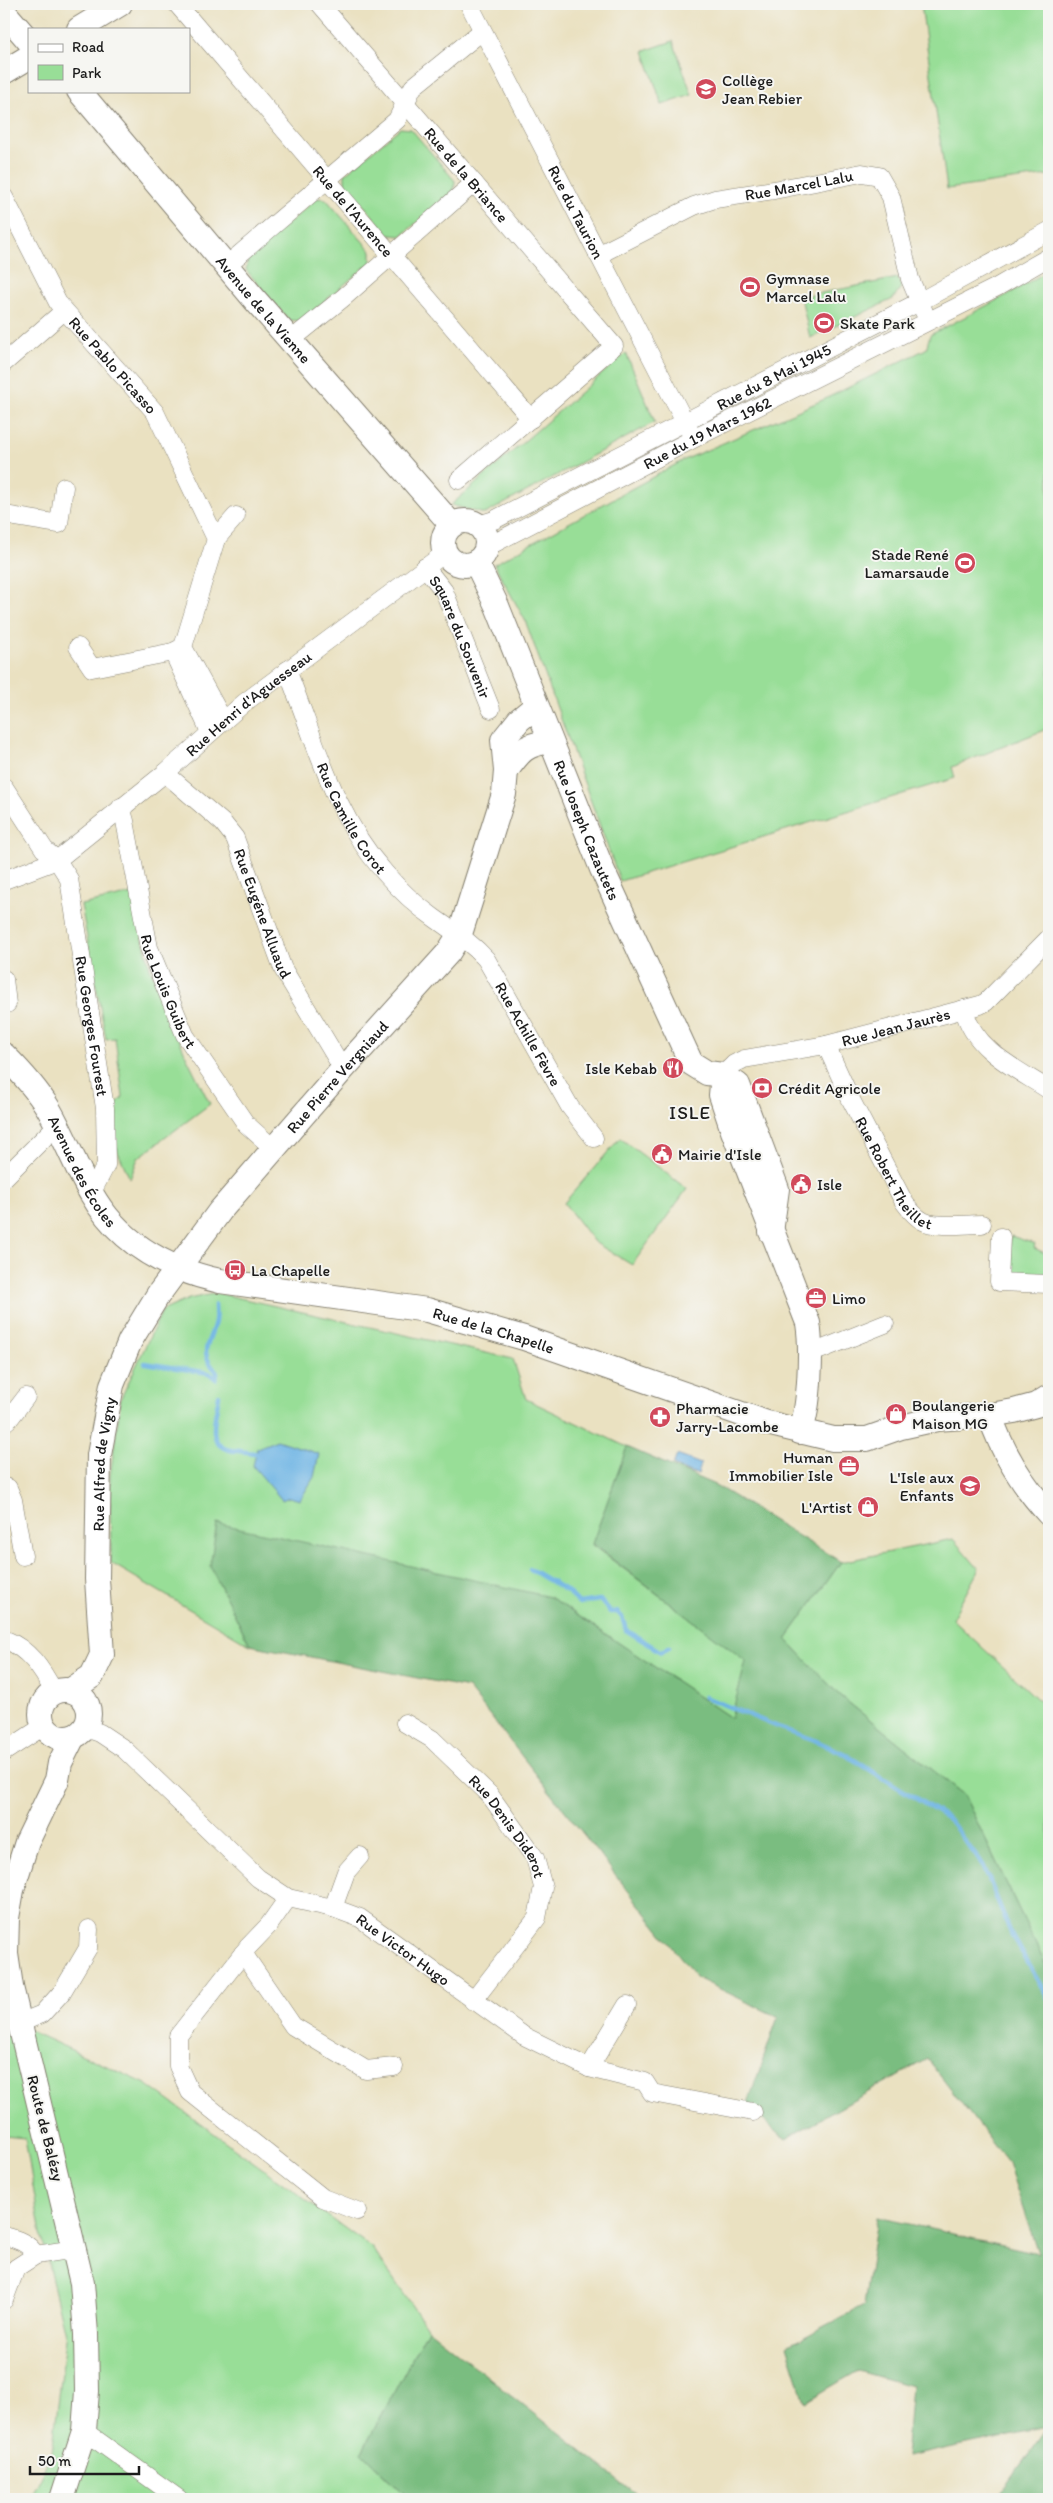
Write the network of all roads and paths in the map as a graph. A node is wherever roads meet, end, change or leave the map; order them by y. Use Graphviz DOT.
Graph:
graph roads {
  1 [pos="120,4"];
  2 [pos="177,4"];
  3 [pos="469,4"];
  4 [pos="324,5"];
  5 [pos="4,12"];
  6 [pos="81,28"];
  7 [pos="482,31"];
  8 [pos="28,41"];
  9 [pos="28,58"];
  10 [pos="4,72"];
  11 [pos="80,92"];
  12 [pos="406,104"];
  13 [pos="326,179"];
  14 [pos="474,183"];
  15 [pos="4,197"];
  16 [pos="1049,231"];
  17 [pos="392,255"];
  18 [pos="598,255"];
  19 [pos="1049,256"];
  20 [pos="227,265"];
  21 [pos="919,302"];
  22 [pos="64,311"];
  23 [pos="928,321"];
  24 [pos="290,341"];
  25 [pos="4,363"];
  26 [pos="531,419"];
  27 [pos="684,421"];
  28 [pos="694,439"];
  29 [pos="459,480"];
  30 [pos="64,487"];
  31 [pos="4,515"];
  32 [pos="236,516"];
  33 [pos="452,525"];
  34 [pos="478,525"];
  35 [pos="216,539"];
  36 [pos="445,553"];
  37 [pos="482,555"];
  38 [pos="425,566"];
  39 [pos="78,648"];
  40 [pos="178,650"];
  41 [pos="286,670"];
  42 [pos="536,706"];
  43 [pos="491,709"];
  44 [pos="224,720"];
  45 [pos="210,732"];
  46 [pos="550,740"];
  47 [pos="506,771"];
  48 [pos="165,773"];
  49 [pos="4,787"];
  50 [pos="120,807"];
  51 [pos="57,860"];
  52 [pos="4,880"];
  53 [pos="460,934"];
  54 [pos="1049,938"];
  55 [pos="4,979"];
  56 [pos="7,1004"];
  57 [pos="964,1010"];
  58 [pos="826,1045"];
  59 [pos="4,1055"];
  60 [pos="343,1069"];
  61 [pos="723,1075"];
  62 [pos="1049,1090"];
  63 [pos="57,1125"];
  64 [pos="594,1138"];
  65 [pos="273,1148"];
  66 [pos="4,1178"];
  67 [pos="91,1194"];
  68 [pos="982,1224"];
  69 [pos="1001,1237"];
  70 [pos="178,1270"];
  71 [pos="1049,1284"];
  72 [pos="885,1324"];
  73 [pos="809,1352"];
  74 [pos="26,1397"];
  75 [pos="1049,1398"];
  76 [pos="990,1416"];
  77 [pos="4,1423"];
  78 [pos="800,1432"];
  79 [pos="4,1487"];
  80 [pos="1049,1514"];
  81 [pos="23,1556"];
  82 [pos="4,1640"];
  83 [pos="67,1717"];
  84 [pos="405,1722"];
  85 [pos="4,1752"];
  86 [pos="360,1856"];
  87 [pos="288,1898"];
  88 [pos="333,1908"];
  89 [pos="89,1929"];
  90 [pos="243,1953"];
  91 [pos="474,2001"];
  92 [pos="627,2005"];
  93 [pos="20,2023"];
  94 [pos="394,2067"];
  95 [pos="589,2068"];
  96 [pos="753,2112"];
  97 [pos="357,2211"];
  98 [pos="4,2236"];
  99 [pos="75,2249"];
  100 [pos="36,2255"];
  101 [pos="4,2300"];
  102 [pos="84,2431"];
  103 [pos="171,2496"];
  104 [pos="62,2499"];
  1 -- 6 [label="street"];
  2 -- 13 [label="street, Rue de l'Aurence"];
  3 -- 7 [label="street, Rue du Taurion"];
  4 -- 12 [label="street, Rue de la Briance"];
  5 -- 8 [label="street"];
  7 -- 12 [label="street"];
  7 -- 18 [label="street, Rue du Taurion"];
  9 -- 10 [label="street"];
  11 -- 20 [label="street, Avenue de la Vienne"];
  12 -- 13 [label="street"];
  12 -- 14 [label="street, Rue de la Briance"];
  13 -- 17 [label="street, Rue de l'Aurence"];
  13 -- 20 [label="street"];
  14 -- 17 [label="street"];
  14 -- 26 [label="street, Rue de la Briance"];
  15 -- 22 [label="street, Rue Pablo Picasso"];
  16 -- 21 [label="street, Rue du 8 Mai 1945"];
  17 -- 24 [label="street"];
  17 -- 26 [label="street, Rue de l'Aurence"];
  18 -- 21 [label="street, Rue Marcel Lalu"];
  18 -- 27 [label="street, Rue du Taurion"];
  19 -- 23 [label="street, Rue du 19 Mars 1962"];
  20 -- 24 [label="street, Avenue de la Vienne"];
  21 -- 23 [label="street"];
  21 -- 27 [label="street, Rue du 8 Mai 1945"];
  22 -- 25 [label="street"];
  22 -- 35 [label="street, Rue Pablo Picasso"];
  23 -- 28 [label="street, Rue du 19 Mars 1962"];
  24 -- 33 [label="street, Avenue de la Vienne"];
  26 -- 29 [label="street"];
  27 -- 28 [label="street"];
  27 -- 34 [label="street, Rue du 8 Mai 1945"];
  28 -- 37 [label="street, Rue du 19 Mars 1962"];
  30 -- 31 [label="street"];
  32 -- 35 [label="street"];
  33 -- 34 [label="street"];
  33 -- 36 [label="street"];
  34 -- 37 [label="street"];
  35 -- 40 [label="street"];
  36 -- 37 [label="street"];
  36 -- 38 [label="street, Rue Henri d'Aguesseau"];
  37 -- 42 [label="street, Rue Joseph Cazautets"];
  38 -- 41 [label="street, Rue Henri d'Aguesseau"];
  38 -- 43 [label="street, Square du Souvenir"];
  39 -- 40 [label="street"];
  40 -- 44 [label="street"];
  40 -- 45 [label="street"];
  41 -- 44 [label="street, Rue Henri d'Aguesseau"];
  41 -- 53 [label="street, Rue Camille Corot"];
  42 -- 46 [label="street, Rue Joseph Cazautets"];
  42 -- 47 [label="street"];
  44 -- 45 [label="street, Rue Henri d'Aguesseau"];
  45 -- 48 [label="street, Rue Henri d'Aguesseau"];
  46 -- 47 [label="street"];
  46 -- 61 [label="street, Rue Joseph Cazautets"];
  47 -- 53 [label="street, Rue Pierre Vergniaud"];
  48 -- 50 [label="street, Rue Henri d'Aguesseau"];
  48 -- 60 [label="street, Rue Eugéne Alluaud"];
  49 -- 51 [label="street, Rue Georges Fourest"];
  50 -- 51 [label="street, Rue Henri d'Aguesseau"];
  50 -- 65 [label="street, Rue Louis Guibert"];
  51 -- 52 [label="street, Rue Henri d'Aguesseau"];
  51 -- 67 [label="street, Rue Georges Fourest"];
  53 -- 60 [label="street, Rue Pierre Vergniaud"];
  53 -- 64 [label="street, Rue Achille Fèvre"];
  54 -- 57 [label="street, Rue Jean Jaurès"];
  55 -- 56 [label="street"];
  57 -- 58 [label="street, Rue Jean Jaurès"];
  57 -- 62 [label="street"];
  58 -- 61 [label="street, Rue Jean Jaurès"];
  58 -- 68 [label="street, Rue Robert Theillet"];
  59 -- 63 [label="street, Avenue des Écoles"];
  60 -- 65 [label="street, Rue Pierre Vergniaud"];
  61 -- 73 [label="street, Rue Joseph Cazautets"];
  63 -- 66 [label="street"];
  63 -- 67 [label="street, Avenue des Écoles"];
  65 -- 70 [label="street, Rue Pierre Vergniaud"];
  67 -- 70 [label="street, Avenue des Écoles"];
  69 -- 71 [label="street"];
  70 -- 78 [label="street, Rue de la Chapelle"];
  70 -- 83 [label="street, Rue Alfred de Vigny"];
  72 -- 73 [label="street"];
  73 -- 78 [label="street, Rue Joseph Cazautets"];
  74 -- 77 [label="street"];
  75 -- 76 [label="street, Rue de la Chapelle"];
  76 -- 78 [label="street, Rue de la Chapelle"];
  76 -- 80 [label="street"];
  79 -- 81 [label="street"];
  82 -- 83 [label="street"];
  83 -- 85 [label="street"];
  83 -- 87 [label="street, Rue Victor Hugo"];
  83 -- 93 [label="street, Route de Balézy"];
  84 -- 91 [label="street, Rue Denis Diderot"];
  86 -- 88 [label="street"];
  87 -- 88 [label="street, Rue Victor Hugo"];
  87 -- 90 [label="street"];
  88 -- 91 [label="street, Rue Victor Hugo"];
  89 -- 93 [label="street"];
  90 -- 94 [label="street"];
  90 -- 97 [label="street"];
  91 -- 95 [label="street, Rue Victor Hugo"];
  92 -- 95 [label="street"];
  93 -- 99 [label="street, Route de Balézy"];
  95 -- 96 [label="street, Rue Victor Hugo"];
  98 -- 100 [label="street"];
  99 -- 100 [label="street"];
  99 -- 102 [label="street, Route de Balézy"];
  100 -- 101 [label="street"];
  102 -- 103 [label="street"];
  102 -- 104 [label="street, Route de Balézy"];
}
